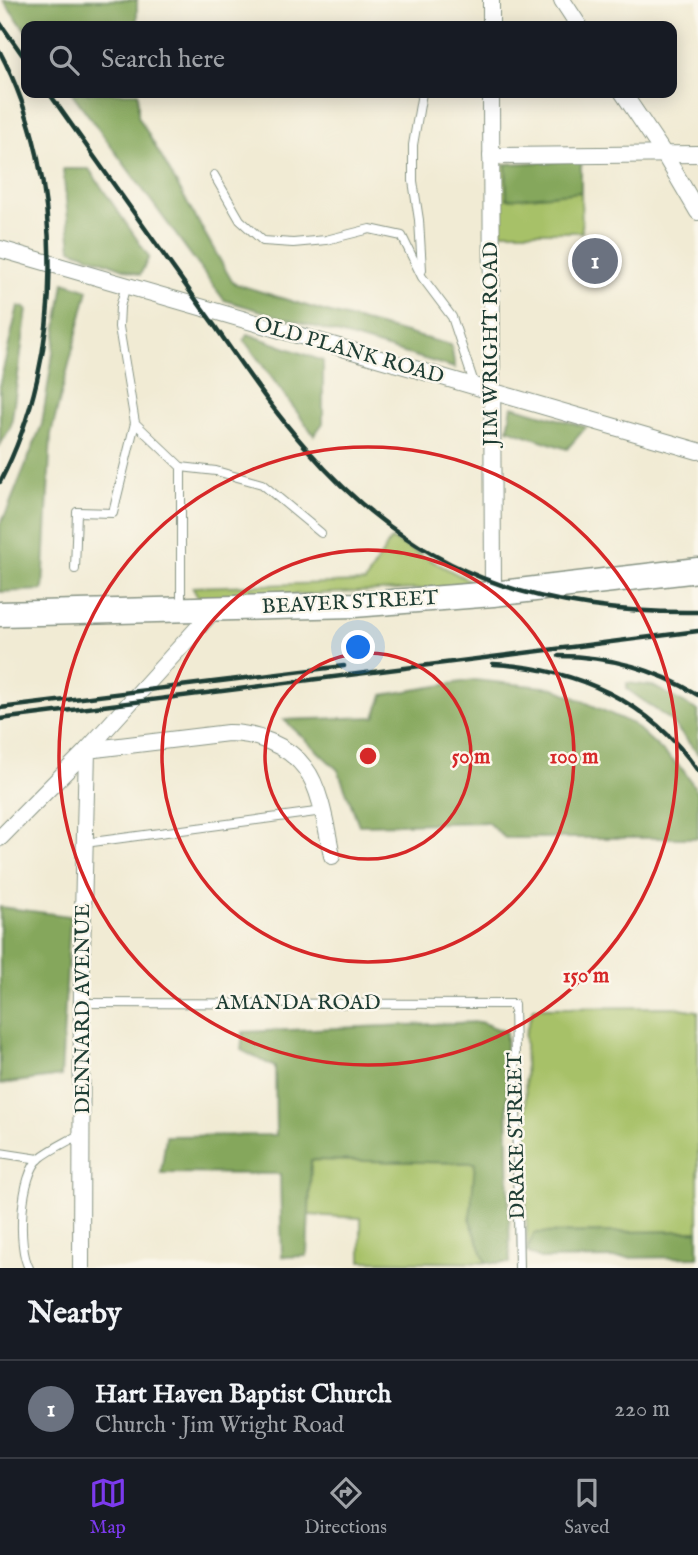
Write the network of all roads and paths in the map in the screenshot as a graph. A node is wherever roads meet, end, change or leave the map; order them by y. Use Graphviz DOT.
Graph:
graph roads {
  1 [pos="491,0"];
  2 [pos="562,0"];
  3 [pos="491,21"];
  4 [pos="576,21"];
  5 [pos="421,98"];
  6 [pos="491,98"];
  7 [pos="626,98"];
  8 [pos="664,154"];
  9 [pos="698,154"];
  10 [pos="491,156"];
  11 [pos="214,175"];
  12 [pos="698,212"];
  13 [pos="0,249"];
  14 [pos="422,277"];
  15 [pos="126,285"];
  16 [pos="484,390"];
  17 [pos="135,424"];
  18 [pos="698,451"];
  19 [pos="181,467"];
  20 [pos="321,533"];
  21 [pos="75,569"];
  22 [pos="698,570"];
  23 [pos="494,594"];
  24 [pos="181,610"];
  25 [pos="214,610"];
  26 [pos="0,614"];
  27 [pos="87,750"];
  28 [pos="323,811"];
  29 [pos="0,838"];
  30 [pos="85,843"];
  31 [pos="332,856"];
  32 [pos="82,1003"];
  33 [pos="514,1004"];
  34 [pos="82,1133"];
  35 [pos="0,1153"];
  36 [pos="39,1159"];
  37 [pos="29,1268"];
  38 [pos="81,1268"];
  39 [pos="519,1268"];
  1 -- 3 [label="street"];
  2 -- 4 [label="street"];
  5 -- 14 [label="lane"];
  6 -- 10 [label="street, JIM WRIGHT ROAD"];
  7 -- 8 [label="street"];
  8 -- 9 [label="street"];
  8 -- 10 [label="street"];
  8 -- 12 [label="street"];
  10 -- 16 [label="street, JIM WRIGHT ROAD"];
  11 -- 14 [label="lane"];
  13 -- 15 [label="street, OLD PLANK ROAD"];
  14 -- 16 [label="lane"];
  15 -- 16 [label="street, OLD PLANK ROAD"];
  15 -- 17 [label="lane"];
  16 -- 18 [label="street, OLD PLANK ROAD"];
  16 -- 23 [label="street, JIM WRIGHT ROAD"];
  17 -- 19 [label="lane"];
  17 -- 21 [label="lane"];
  19 -- 20 [label="lane"];
  19 -- 24 [label="lane"];
  22 -- 23 [label="main road, BEAVER STREET"];
  23 -- 25 [label="main road, BEAVER STREET"];
  24 -- 25 [label="main road, BEAVER STREET"];
  24 -- 26 [label="main road, BEAVER STREET"];
  25 -- 27 [label="street"];
  27 -- 28 [label="street"];
  27 -- 29 [label="street"];
  27 -- 30 [label="street, DENNARD AVENUE"];
  28 -- 30 [label="lane"];
  28 -- 31 [label="street"];
  30 -- 32 [label="street, DENNARD AVENUE"];
  32 -- 33 [label="lane, AMANDA ROAD"];
  32 -- 34 [label="street, DENNARD AVENUE"];
  33 -- 39 [label="lane, DRAKE STREET"];
  34 -- 36 [label="lane"];
  34 -- 38 [label="street, DENNARD AVENUE"];
  35 -- 36 [label="lane"];
  36 -- 37 [label="lane"];
}
